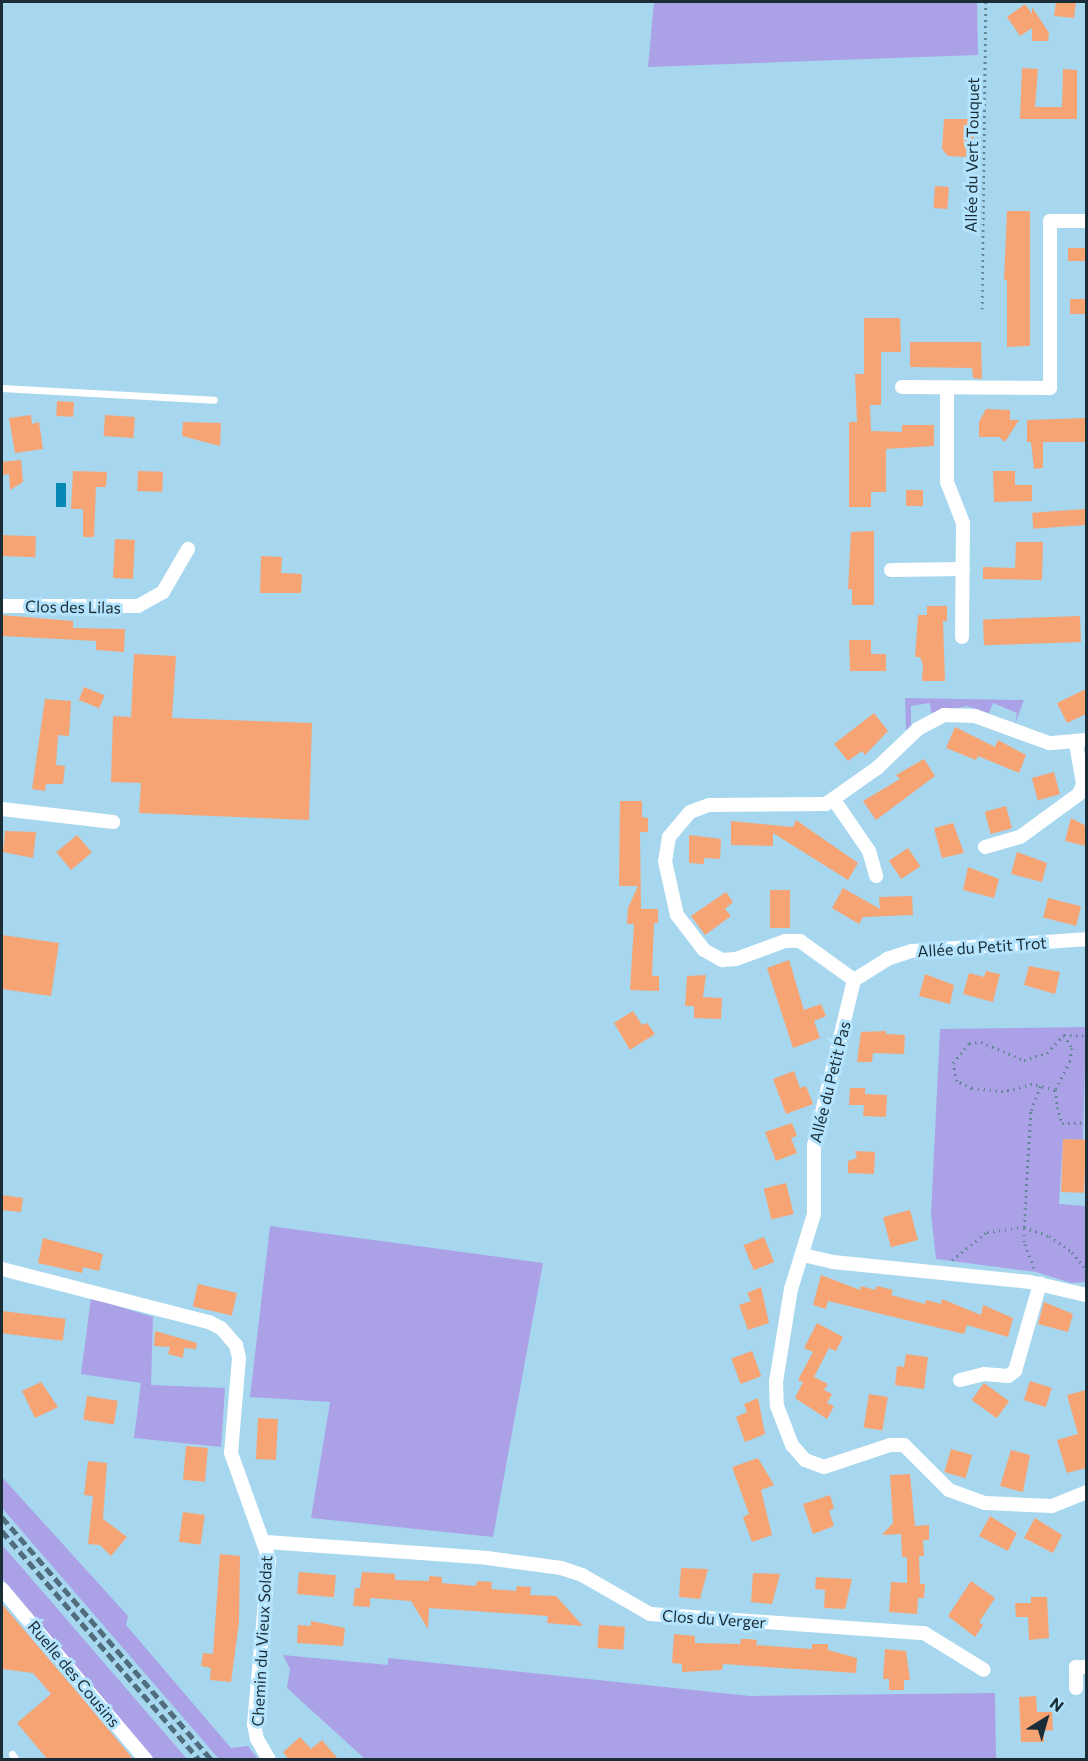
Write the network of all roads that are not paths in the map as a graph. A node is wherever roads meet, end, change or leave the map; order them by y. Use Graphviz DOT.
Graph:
graph roads {
  1 [pos="1086,221"];
  2 [pos="902,387"];
  3 [pos="2,388"];
  4 [pos="947,389"];
  5 [pos="214,400"];
  6 [pos="188,549"];
  7 [pos="963,569"];
  8 [pos="891,570"];
  9 [pos="2,606"];
  10 [pos="962,637"];
  11 [pos="1081,742"];
  12 [pos="834,800"];
  13 [pos="2,809"];
  14 [pos="113,822"];
  15 [pos="985,847"];
  16 [pos="876,876"];
  17 [pos="1086,939"];
  18 [pos="854,980"];
  19 [pos="803,1255"];
  20 [pos="2,1269"];
  21 [pos="1040,1284"];
  22 [pos="1086,1295"];
  23 [pos="960,1380"];
  24 [pos="1086,1492"];
  25 [pos="266,1542"];
  26 [pos="2,1589"];
  27 [pos="1086,1666"];
  28 [pos="984,1670"];
  29 [pos="1076,1688"];
  30 [pos="146,1760"];
  31 [pos="269,1760"];
  1 -- 4 [label="street"];
  2 -- 4 [label="street"];
  3 -- 5 [label="lane"];
  4 -- 7 [label="street"];
  6 -- 9 [label="street, Clos des Lilas"];
  7 -- 8 [label="street"];
  7 -- 10 [label="street"];
  11 -- 12 [label="street"];
  11 -- 15 [label="street"];
  12 -- 16 [label="street"];
  12 -- 18 [label="street"];
  13 -- 14 [label="street"];
  17 -- 18 [label="street, Allée du Petit Trot"];
  18 -- 19 [label="street, Allée du Petit Pas"];
  19 -- 21 [label="street"];
  19 -- 24 [label="street, Allée du Petit Pas"];
  20 -- 25 [label="street, Chemin du Vieux Soldat"];
  21 -- 22 [label="street"];
  21 -- 23 [label="street"];
  25 -- 28 [label="street, Clos du Verger"];
  25 -- 31 [label="street, Chemin du Vieux Soldat"];
  26 -- 30 [label="street, Ruelle des Cousins"];
  27 -- 29 [label="street"];
}
